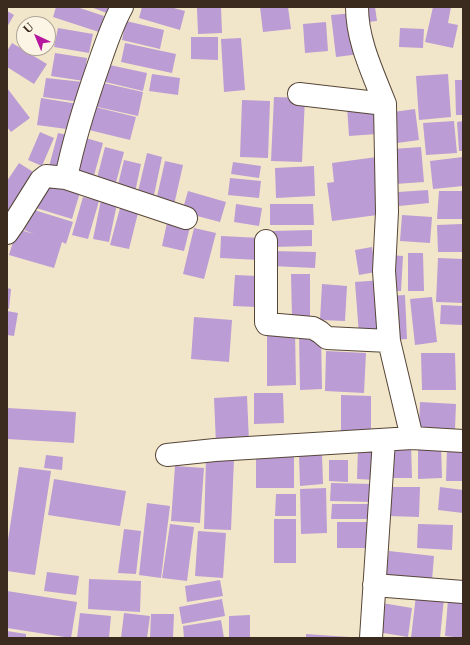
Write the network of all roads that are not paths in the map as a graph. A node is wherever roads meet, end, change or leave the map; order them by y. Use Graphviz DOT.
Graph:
graph roads {
  1 [pos="122,7"];
  2 [pos="357,7"];
  3 [pos="299,94"];
  4 [pos="384,104"];
  5 [pos="66,178"];
  6 [pos="186,218"];
  7 [pos="7,232"];
  8 [pos="266,241"];
  9 [pos="389,341"];
  10 [pos="412,438"];
  11 [pos="384,440"];
  12 [pos="463,441"];
  13 [pos="166,455"];
  14 [pos="374,585"];
  15 [pos="463,592"];
  16 [pos="371,638"];
  1 -- 5 [label="street"];
  2 -- 4 [label="street"];
  3 -- 4 [label="street"];
  4 -- 9 [label="street"];
  5 -- 6 [label="street"];
  5 -- 7 [label="street"];
  8 -- 9 [label="street"];
  9 -- 10 [label="street"];
  10 -- 11 [label="street"];
  10 -- 12 [label="street"];
  11 -- 13 [label="street"];
  11 -- 14 [label="street"];
  14 -- 15 [label="street"];
  14 -- 16 [label="street"];
}
